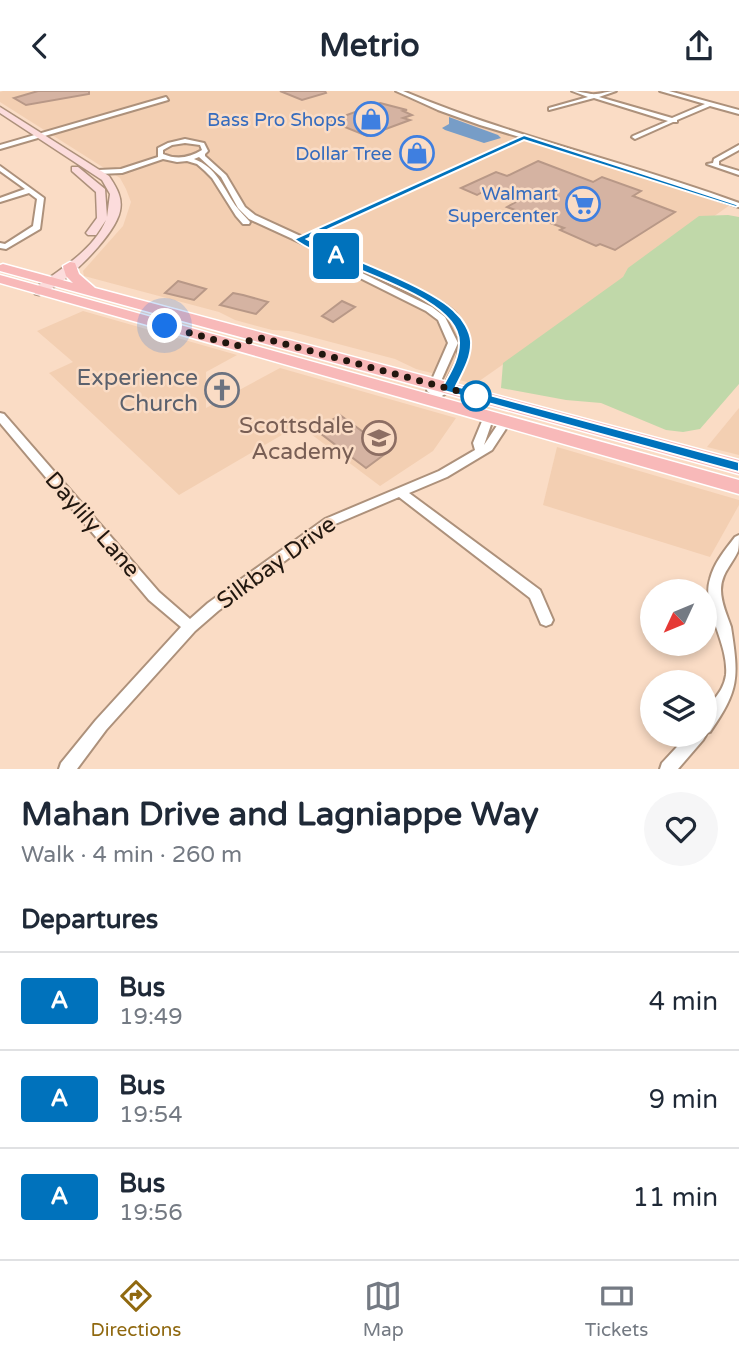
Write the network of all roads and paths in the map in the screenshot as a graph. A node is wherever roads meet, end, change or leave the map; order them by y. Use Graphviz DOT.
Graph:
graph roads {
  1 [pos="400,91"];
  2 [pos="575,91"];
  3 [pos="613,91"];
  4 [pos="663,91"];
  5 [pos="597,98"];
  6 [pos="166,99"];
  7 [pos="710,104"];
  8 [pos="551,109"];
  9 [pos="2,112"];
  10 [pos="739,112"];
  11 [pos="676,121"];
  12 [pos="635,137"];
  13 [pos="37,138"];
  14 [pos="2,145"];
  15 [pos="739,147"];
  16 [pos="202,154"];
  17 [pos="163,157"];
  18 [pos="188,159"];
  19 [pos="0,168"];
  20 [pos="125,169"];
  21 [pos="98,172"];
  22 [pos="739,173"];
  23 [pos="224,176"];
  24 [pos="110,183"];
  25 [pos="30,190"];
  26 [pos="0,199"];
  27 [pos="739,205"];
  28 [pos="0,245"];
  29 [pos="70,266"];
  30 [pos="0,267"];
  31 [pos="356,269"];
  32 [pos="0,279"];
  33 [pos="39,284"];
  34 [pos="93,293"];
  35 [pos="263,338"];
  36 [pos="237,346"];
  37 [pos="437,390"];
  38 [pos="0,416"];
  39 [pos="498,419"];
  40 [pos="480,450"];
  41 [pos="739,467"];
  42 [pos="739,487"];
  43 [pos="401,493"];
  44 [pos="739,540"];
  45 [pos="546,620"];
  46 [pos="190,627"];
  47 [pos="717,714"];
  48 [pos="687,747"];
  49 [pos="67,769"];
  50 [pos="668,769"];
  1 -- 27 [label="street"];
  2 -- 5 [label="street"];
  3 -- 5 [label="street"];
  4 -- 7 [label="street"];
  5 -- 8 [label="street"];
  5 -- 11 [label="street"];
  6 -- 13 [label="street"];
  7 -- 10 [label="street"];
  7 -- 11 [label="street"];
  9 -- 13 [label="main road"];
  11 -- 12 [label="street"];
  13 -- 14 [label="street"];
  13 -- 21 [label="main road"];
  13 -- 33 [label="main road"];
  15 -- 22 [label="street"];
  16 -- 17 [label="street"];
  16 -- 18 [label="street"];
  16 -- 23 [label="street"];
  17 -- 18 [label="street"];
  17 -- 20 [label="street"];
  18 -- 23 [label="street"];
  19 -- 25 [label="street"];
  20 -- 21 [label="street"];
  20 -- 24 [label="street"];
  21 -- 24 [label="main road"];
  23 -- 31 [label="street"];
  24 -- 29 [label="main road"];
  25 -- 26 [label="street"];
  25 -- 28 [label="street"];
  29 -- 33 [label="main road"];
  29 -- 34 [label="main road"];
  30 -- 33 [label="main road"];
  31 -- 37 [label="street"];
  31 -- 37 [label="street"];
  32 -- 33 [label="main road"];
  33 -- 34 [label="main road"];
  33 -- 36 [label="main road"];
  34 -- 35 [label="main road"];
  35 -- 36 [label="main road"];
  35 -- 37 [label="main road"];
  36 -- 37 [label="main road"];
  37 -- 39 [label="main road"];
  37 -- 41 [label="main road"];
  38 -- 46 [label="street, Daylily Lane"];
  39 -- 40 [label="street"];
  39 -- 40 [label="street, Silkbay Drive"];
  39 -- 42 [label="main road"];
  40 -- 43 [label="street, Silkbay Drive"];
  43 -- 45 [label="street"];
  43 -- 46 [label="street, Silkbay Drive"];
  44 -- 47 [label="street"];
  46 -- 49 [label="street, Silkbay Drive"];
  48 -- 50 [label="street"];
}
